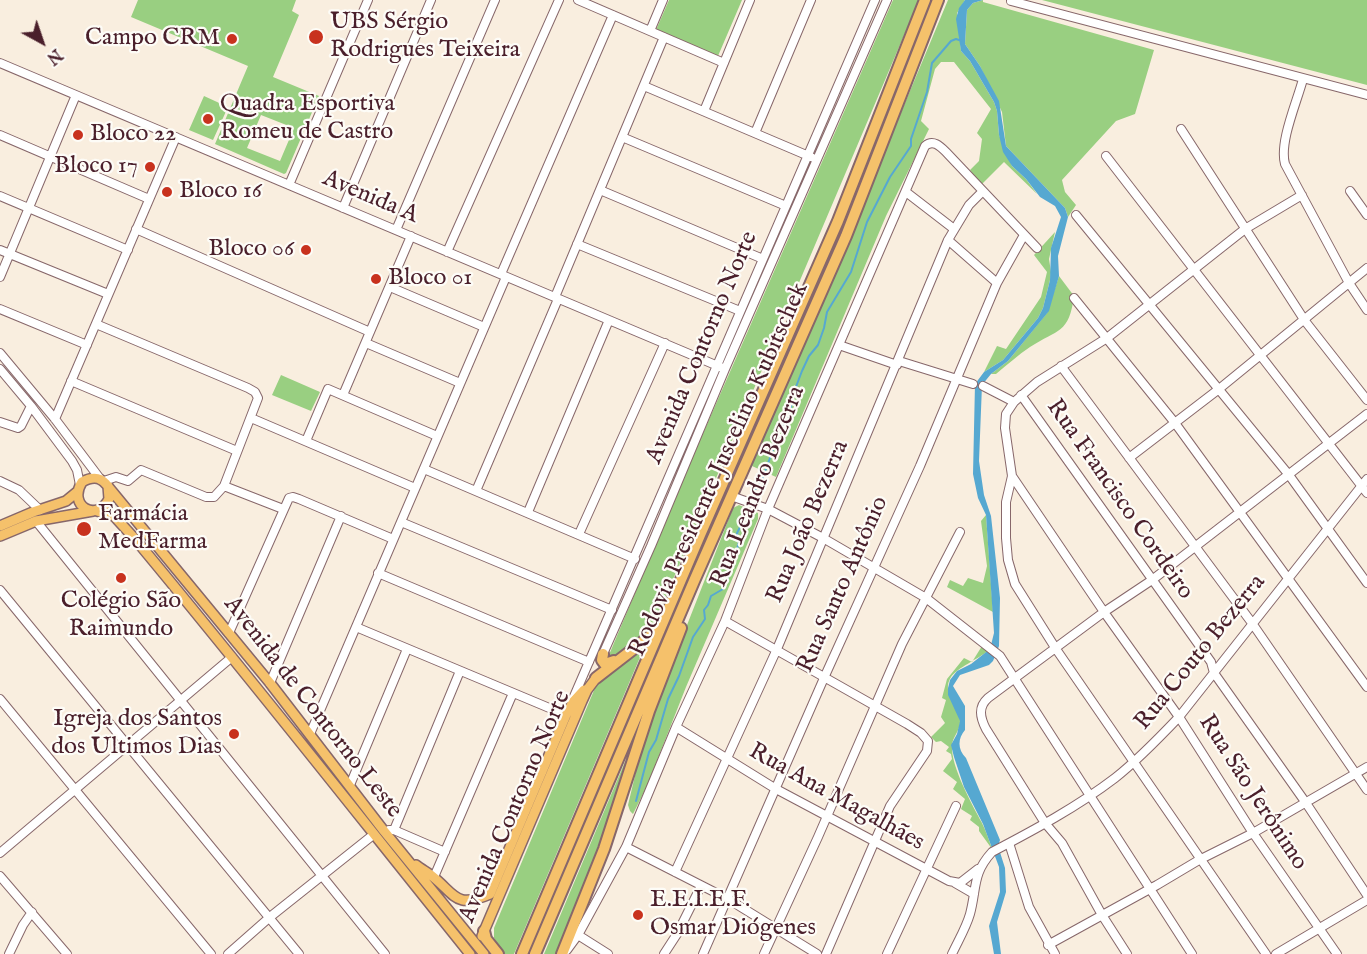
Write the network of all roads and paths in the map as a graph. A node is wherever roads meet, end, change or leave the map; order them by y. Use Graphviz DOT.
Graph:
graph roads {
  1 [pos="368,0"];
  2 [pos="431,0"];
  3 [pos="495,0"];
  4 [pos="560,0"];
  5 [pos="578,0"];
  6 [pos="663,0"];
  7 [pos="750,0"];
  8 [pos="811,0"];
  9 [pos="875,0"];
  10 [pos="887,0"];
  11 [pos="925,0"];
  12 [pos="938,0"];
  13 [pos="1011,0"];
  14 [pos="613,15"];
  15 [pos="650,31"];
  16 [pos="664,37"];
  17 [pos="0,63"];
  18 [pos="724,63"];
  19 [pos="1304,79"];
  20 [pos="644,86"];
  21 [pos="76,95"];
  22 [pos="1367,95"];
  23 [pos="704,111"];
  24 [pos="1181,129"];
  25 [pos="755,133"];
  26 [pos="0,135"];
  27 [pos="176,137"];
  28 [pos="622,137"];
  29 [pos="50,156"];
  30 [pos="808,156"];
  31 [pos="1106,156"];
  32 [pos="817,159"];
  33 [pos="289,185"];
  34 [pos="600,190"];
  35 [pos="983,191"];
  36 [pos="1350,191"];
  37 [pos="906,192"];
  38 [pos="1302,195"];
  39 [pos="0,196"];
  40 [pos="149,199"];
  41 [pos="786,206"];
  42 [pos="29,208"];
  43 [pos="343,208"];
  44 [pos="1076,215"];
  45 [pos="1367,216"];
  46 [pos="954,229"];
  47 [pos="1245,229"];
  48 [pos="136,230"];
  49 [pos="396,230"];
  50 [pos="773,235"];
  51 [pos="1024,235"];
  52 [pos="411,236"];
  53 [pos="782,238"];
  54 [pos="948,240"];
  55 [pos="577,244"];
  56 [pos="1037,248"];
  57 [pos="0,250"];
  58 [pos="128,250"];
  59 [pos="447,252"];
  60 [pos="10,254"];
  61 [pos="763,259"];
  62 [pos="1367,268"];
  63 [pos="1194,269"];
  64 [pos="503,275"];
  65 [pos="0,277"];
  66 [pos="997,283"];
  67 [pos="1349,283"];
  68 [pos="390,287"];
  69 [pos="108,294"];
  70 [pos="556,298"];
  71 [pos="1074,298"];
  72 [pos="1150,304"];
  73 [pos="0,309"];
  74 [pos="1367,310"];
  75 [pos="740,311"];
  76 [pos="609,320"];
  77 [pos="1305,321"];
  78 [pos="96,324"];
  79 [pos="484,327"];
  80 [pos="370,332"];
  81 [pos="1107,338"];
  82 [pos="366,343"];
  83 [pos="664,343"];
  84 [pos="87,345"];
  85 [pos="839,345"];
  86 [pos="0,352"];
  87 [pos="1262,355"];
  88 [pos="898,363"];
  89 [pos="1061,366"];
  90 [pos="720,367"];
  91 [pos="0,369"];
  92 [pos="957,379"];
  93 [pos="71,381"];
  94 [pos="460,383"];
  95 [pos="973,384"];
  96 [pos="983,386"];
  97 [pos="1219,389"];
  98 [pos="343,395"];
  99 [pos="1021,395"];
  100 [pos="1367,400"];
  101 [pos="1014,402"];
  102 [pos="31,406"];
  103 [pos="1367,414"];
  104 [pos="251,418"];
  105 [pos="55,419"];
  106 [pos="0,422"];
  107 [pos="1175,423"];
  108 [pos="437,436"];
  109 [pos="306,441"];
  110 [pos="1330,444"];
  111 [pos="237,452"];
  112 [pos="1129,458"];
  113 [pos="424,469"];
  114 [pos="1288,475"];
  115 [pos="1012,476"];
  116 [pos="0,481"];
  117 [pos="105,482"];
  118 [pos="224,486"];
  119 [pos="1365,486"];
  120 [pos="79,488"];
  121 [pos="415,488"];
  122 [pos="476,490"];
  123 [pos="731,496"];
  124 [pos="283,509"];
  125 [pos="768,509"];
  126 [pos="40,510"];
  127 [pos="95,511"];
  128 [pos="528,512"];
  129 [pos="1241,512"];
  130 [pos="341,516"];
  131 [pos="36,521"];
  132 [pos="401,522"];
  133 [pos="0,526"];
  134 [pos="1327,529"];
  135 [pos="960,532"];
  136 [pos="579,534"];
  137 [pos="0,536"];
  138 [pos="823,538"];
  139 [pos="393,539"];
  140 [pos="642,542"];
  141 [pos="651,546"];
  142 [pos="1194,547"];
  143 [pos="635,558"];
  144 [pos="874,568"];
  145 [pos="378,573"];
  146 [pos="1288,578"];
  147 [pos="694,580"];
  148 [pos="1152,580"];
  149 [pos="1367,583"];
  150 [pos="0,590"];
  151 [pos="926,598"];
  152 [pos="612,610"];
  153 [pos="1104,612"];
  154 [pos="725,621"];
  155 [pos="1252,623"];
  156 [pos="356,627"];
  157 [pos="660,628"];
  158 [pos="229,633"];
  159 [pos="637,646"];
  160 [pos="407,649"];
  161 [pos="777,649"];
  162 [pos="1056,649"];
  163 [pos="603,654"];
  164 [pos="232,657"];
  165 [pos="589,662"];
  166 [pos="460,671"];
  167 [pos="1214,674"];
  168 [pos="597,678"];
  169 [pos="824,678"];
  170 [pos="1016,679"];
  171 [pos="270,683"];
  172 [pos="1367,687"];
  173 [pos="513,693"];
  174 [pos="0,699"];
  175 [pos="181,700"];
  176 [pos="876,706"];
  177 [pos="567,713"];
  178 [pos="1179,717"];
  179 [pos="676,728"];
  180 [pos="310,734"];
  181 [pos="128,744"];
  182 [pos="727,759"];
  183 [pos="1134,760"];
  184 [pos="1367,767"];
  185 [pos="1356,774"];
  186 [pos="350,785"];
  187 [pos="74,789"];
  188 [pos="776,789"];
  189 [pos="1367,790"];
  190 [pos="1089,795"];
  191 [pos="1306,803"];
  192 [pos="956,806"];
  193 [pos="826,817"];
  194 [pos="1045,823"];
  195 [pos="389,830"];
  196 [pos="1254,833"];
  197 [pos="373,835"];
  198 [pos="875,843"];
  199 [pos="1006,845"];
  200 [pos="626,847"];
  201 [pos="446,852"];
  202 [pos="0,853"];
  203 [pos="1199,860"];
  204 [pos="409,861"];
  205 [pos="978,869"];
  206 [pos="927,870"];
  207 [pos="675,872"];
  208 [pos="0,876"];
  209 [pos="323,876"];
  210 [pos="434,877"];
  211 [pos="955,883"];
  212 [pos="441,885"];
  213 [pos="701,886"];
  214 [pos="1150,888"];
  215 [pos="435,894"];
  216 [pos="974,894"];
  217 [pos="1367,895"];
  218 [pos="494,896"];
  219 [pos="454,897"];
  220 [pos="728,899"];
  221 [pos="1367,900"];
  222 [pos="32,912"];
  223 [pos="1102,915"];
  224 [pos="270,917"];
  225 [pos="774,928"];
  226 [pos="1320,929"];
  227 [pos="484,931"];
  228 [pos="578,935"];
  229 [pos="1048,945"];
  230 [pos="481,952"];
  231 [pos="469,953"];
  232 [pos="9,954"];
  233 [pos="67,954"];
  234 [pos="211,954"];
  235 [pos="228,954"];
  236 [pos="299,954"];
  237 [pos="385,954"];
  238 [pos="498,954"];
  239 [pos="522,954"];
  240 [pos="535,954"];
  241 [pos="563,954"];
  242 [pos="608,954"];
  243 [pos="664,954"];
  244 [pos="704,954"];
  245 [pos="764,954"];
  246 [pos="817,954"];
  247 [pos="826,954"];
  248 [pos="887,954"];
  249 [pos="952,954"];
  250 [pos="1055,954"];
  251 [pos="1127,954"];
  252 [pos="1192,954"];
  253 [pos="1266,954"];
  254 [pos="1276,954"];
  255 [pos="1337,954"];
  1 -- 33 [label="street"];
  2 -- 43 [label="street"];
  3 -- 49 [label="street"];
  4 -- 59 [label="street"];
  5 -- 14 [label="street"];
  6 -- 15 [label="street"];
  7 -- 18 [label="street"];
  8 -- 25 [label="street"];
  9 -- 30 [label="street, Avenida Contorno Norte"];
  10 -- 32 [label="street, Avenida Contorno Norte"];
  11 -- 157 [label="highway, Rodovia Presidente Juscelino Kubitschek"];
  12 -- 123 [label="highway, Rodovia Presidente Juscelino Kubitschek"];
  13 -- 19 [label="street"];
  14 -- 15 [label="street"];
  14 -- 64 [label="street"];
  15 -- 16 [label="street"];
  16 -- 18 [label="street"];
  16 -- 20 [label="street"];
  17 -- 21 [label="street, Avenida A"];
  18 -- 23 [label="street"];
  19 -- 22 [label="street"];
  19 -- 38 [label="street"];
  20 -- 23 [label="street"];
  20 -- 28 [label="street"];
  21 -- 27 [label="street, Avenida A"];
  21 -- 29 [label="street"];
  23 -- 25 [label="street"];
  24 -- 47 [label="street"];
  25 -- 30 [label="street"];
  26 -- 29 [label="street"];
  27 -- 33 [label="street, Avenida A"];
  27 -- 40 [label="street"];
  28 -- 34 [label="street"];
  28 -- 41 [label="street"];
  29 -- 40 [label="street"];
  29 -- 42 [label="street"];
  30 -- 32 [label="street"];
  30 -- 41 [label="street, Avenida Contorno Norte"];
  31 -- 63 [label="street"];
  32 -- 53 [label="street, Avenida Contorno Norte"];
  33 -- 43 [label="street, Avenida A"];
  34 -- 55 [label="street"];
  34 -- 61 [label="street"];
  35 -- 37 [label="street, Rua Leandro Bezerra"];
  35 -- 46 [label="street, Rua João Bezerra"];
  35 -- 51 [label="street"];
  36 -- 45 [label="street"];
  37 -- 46 [label="street"];
  37 -- 85 [label="street, Rua Leandro Bezerra"];
  38 -- 47 [label="street"];
  38 -- 67 [label="street"];
  39 -- 42 [label="street"];
  40 -- 48 [label="street"];
  41 -- 50 [label="street, Avenida Contorno Norte"];
  42 -- 58 [label="street"];
  42 -- 60 [label="street"];
  43 -- 49 [label="street, Avenida A"];
  44 -- 72 [label="street"];
  46 -- 54 [label="street, Rua João Bezerra"];
  47 -- 63 [label="street"];
  47 -- 77 [label="street"];
  48 -- 58 [label="street"];
  48 -- 80 [label="street"];
  49 -- 52 [label="street, Avenida A"];
  50 -- 53 [label="street"];
  50 -- 61 [label="street, Avenida Contorno Norte"];
  51 -- 56 [label="street"];
  51 -- 66 [label="street, Rua Santo Antônio"];
  52 -- 59 [label="street, Avenida A"];
  52 -- 68 [label="street"];
  53 -- 90 [label="street, Avenida Contorno Norte"];
  54 -- 66 [label="street"];
  54 -- 88 [label="street, Rua João Bezerra"];
  55 -- 70 [label="street"];
  55 -- 75 [label="street"];
  57 -- 60 [label="street"];
  58 -- 69 [label="street"];
  59 -- 64 [label="street, Avenida A"];
  60 -- 65 [label="street"];
  60 -- 69 [label="street"];
  61 -- 75 [label="street, Avenida Contorno Norte"];
  62 -- 67 [label="street"];
  63 -- 72 [label="street"];
  63 -- 87 [label="street"];
  64 -- 70 [label="street, Avenida A"];
  64 -- 79 [label="street"];
  66 -- 92 [label="street, Rua Santo Antônio"];
  67 -- 74 [label="street"];
  67 -- 77 [label="street"];
  68 -- 79 [label="street"];
  68 -- 80 [label="street"];
  69 -- 78 [label="street"];
  70 -- 76 [label="street, Avenida A"];
  70 -- 122 [label="street"];
  71 -- 81 [label="street"];
  72 -- 81 [label="street"];
  72 -- 97 [label="street"];
  73 -- 84 [label="street"];
  75 -- 90 [label="street, Avenida Contorno Norte"];
  76 -- 83 [label="street, Avenida A"];
  76 -- 128 [label="street"];
  77 -- 87 [label="street"];
  77 -- 100 [label="street"];
  78 -- 84 [label="street"];
  78 -- 104 [label="street"];
  79 -- 94 [label="street"];
  80 -- 82 [label="street"];
  81 -- 89 [label="street"];
  81 -- 107 [label="street"];
  82 -- 94 [label="street"];
  82 -- 98 [label="street"];
  83 -- 90 [label="street, Avenida A"];
  83 -- 136 [label="street"];
  84 -- 93 [label="street"];
  85 -- 88 [label="street"];
  85 -- 125 [label="street, Rua Leandro Bezerra"];
  86 -- 105 [label="street, Avenida de Contorno Leste"];
  87 -- 97 [label="street"];
  87 -- 110 [label="street"];
  88 -- 92 [label="street"];
  88 -- 138 [label="street, Rua João Bezerra"];
  89 -- 99 [label="street"];
  89 -- 112 [label="street"];
  90 -- 140 [label="street, Avenida Contorno Norte"];
  90 -- 141 [label="street, Avenida Contorno Norte"];
  91 -- 102 [label="street"];
  92 -- 95 [label="street"];
  92 -- 144 [label="street, Rua Santo Antônio"];
  93 -- 105 [label="street"];
  93 -- 111 [label="street"];
  94 -- 108 [label="street"];
  96 -- 101 [label="street"];
  97 -- 107 [label="street"];
  97 -- 114 [label="street"];
  98 -- 108 [label="street"];
  98 -- 109 [label="street"];
  99 -- 101 [label="street"];
  99 -- 148 [label="street, Rua Francisco Cordeiro"];
  101 -- 115 [label="street"];
  102 -- 106 [label="street"];
  102 -- 120 [label="street"];
  103 -- 110 [label="street"];
  104 -- 109 [label="street"];
  104 -- 111 [label="street"];
  105 -- 117 [label="street, Avenida de Contorno Leste"];
  107 -- 112 [label="street"];
  107 -- 129 [label="street"];
  108 -- 113 [label="street"];
  109 -- 121 [label="street"];
  110 -- 114 [label="street"];
  110 -- 119 [label="street"];
  111 -- 118 [label="street"];
  112 -- 142 [label="street"];
  113 -- 121 [label="street"];
  113 -- 122 [label="street"];
  114 -- 129 [label="street"];
  114 -- 134 [label="street"];
  115 -- 153 [label="street, Rua São Jerônimo"];
  115 -- 162 [label="street"];
  116 -- 126 [label="street"];
  117 -- 118 [label="street"];
  117 -- 120 [label="main road"];
  117 -- 127 [label="main road"];
  117 -- 158 [label="main road, Avenida de Contorno Leste"];
  118 -- 124 [label="street"];
  119 -- 134 [label="street, Rua Couto Bezerra"];
  120 -- 126 [label="main road"];
  120 -- 127 [label="main road"];
  121 -- 132 [label="street"];
  122 -- 128 [label="street"];
  123 -- 125 [label="street"];
  123 -- 147 [label="highway, Rodovia Presidente Juscelino Kubitschek"];
  124 -- 130 [label="street"];
  124 -- 158 [label="street"];
  125 -- 138 [label="street"];
  125 -- 154 [label="street, Rua Leandro Bezerra"];
  126 -- 133 [label="main road"];
  127 -- 131 [label="main road"];
  127 -- 164 [label="main road, Avenida de Contorno Leste"];
  128 -- 136 [label="street"];
  129 -- 142 [label="street"];
  129 -- 146 [label="street"];
  130 -- 139 [label="street"];
  130 -- 171 [label="street"];
  131 -- 137 [label="main road"];
  131 -- 175 [label="street"];
  132 -- 139 [label="street"];
  132 -- 152 [label="street"];
  134 -- 146 [label="street, Rua Couto Bezerra"];
  134 -- 149 [label="street"];
  135 -- 151 [label="street"];
  136 -- 143 [label="street"];
  138 -- 144 [label="street"];
  138 -- 161 [label="street, Rua João Bezerra"];
  139 -- 145 [label="street"];
  140 -- 141 [label="street"];
  140 -- 143 [label="street, Avenida Contorno Norte"];
  141 -- 163 [label="street, Avenida Contorno Norte"];
  142 -- 148 [label="street"];
  142 -- 155 [label="street"];
  143 -- 152 [label="street, Avenida Contorno Norte"];
  144 -- 151 [label="street"];
  144 -- 169 [label="street, Rua Santo Antônio"];
  145 -- 156 [label="street"];
  145 -- 165 [label="street"];
  146 -- 155 [label="street, Rua Couto Bezerra"];
  146 -- 172 [label="street"];
  147 -- 240 [label="highway, Rodovia Presidente Juscelino Kubitschek"];
  147 -- 241 [label="highway"];
  148 -- 153 [label="street"];
  148 -- 167 [label="street, Rua Francisco Cordeiro"];
  150 -- 181 [label="street"];
  151 -- 170 [label="street"];
  151 -- 176 [label="street"];
  152 -- 165 [label="street, Avenida Contorno Norte"];
  153 -- 162 [label="street"];
  153 -- 178 [label="street, Rua São Jerônimo"];
  154 -- 161 [label="street"];
  154 -- 179 [label="street, Rua Leandro Bezerra"];
  155 -- 167 [label="street, Rua Couto Bezerra"];
  155 -- 185 [label="street"];
  156 -- 160 [label="street"];
  156 -- 180 [label="street"];
  157 -- 159 [label="highway"];
  157 -- 239 [label="highway, Rodovia Presidente Juscelino Kubitschek"];
  158 -- 171 [label="main road, Avenida de Contorno Leste"];
  159 -- 163 [label="highway"];
  159 -- 168 [label="highway"];
  160 -- 166 [label="street"];
  160 -- 186 [label="street"];
  161 -- 169 [label="street"];
  161 -- 182 [label="street, Rua João Bezerra"];
  162 -- 170 [label="street"];
  162 -- 183 [label="street"];
  164 -- 175 [label="street"];
  164 -- 197 [label="main road, Avenida de Contorno Leste"];
  165 -- 177 [label="street, Avenida Contorno Norte"];
  166 -- 173 [label="street"];
  166 -- 195 [label="street"];
  167 -- 178 [label="street, Rua Couto Bezerra"];
  167 -- 191 [label="street, Rua Francisco Cordeiro"];
  168 -- 177 [label="main road"];
  168 -- 218 [label="main road, Avenida Contorno Norte"];
  169 -- 176 [label="street"];
  169 -- 188 [label="street, Rua Santo Antônio"];
  170 -- 190 [label="street"];
  170 -- 194 [label="street"];
  171 -- 180 [label="main road, Avenida de Contorno Leste"];
  173 -- 177 [label="street"];
  173 -- 201 [label="street"];
  174 -- 187 [label="street"];
  175 -- 181 [label="street"];
  175 -- 209 [label="street"];
  176 -- 193 [label="street"];
  176 -- 198 [label="street"];
  177 -- 218 [label="main road"];
  178 -- 183 [label="street, Rua Couto Bezerra"];
  178 -- 196 [label="street, Rua São Jerônimo"];
  179 -- 182 [label="street, Rua Ana Magalhães"];
  179 -- 200 [label="street, Rua Leandro Bezerra"];
  180 -- 186 [label="main road, Avenida de Contorno Leste"];
  181 -- 187 [label="street"];
  181 -- 224 [label="street"];
  182 -- 188 [label="street, Rua Ana Magalhães"];
  182 -- 207 [label="street, Rua João Bezerra"];
  183 -- 190 [label="street, Rua Couto Bezerra"];
  183 -- 203 [label="street"];
  184 -- 185 [label="street"];
  185 -- 189 [label="street"];
  185 -- 191 [label="street"];
  186 -- 195 [label="main road, Avenida de Contorno Leste"];
  187 -- 202 [label="street"];
  187 -- 234 [label="street"];
  188 -- 193 [label="street, Rua Ana Magalhães"];
  188 -- 220 [label="street, Rua Santo Antônio"];
  190 -- 194 [label="street, Rua Couto Bezerra"];
  190 -- 214 [label="street"];
  191 -- 196 [label="street"];
  191 -- 217 [label="street, Rua Francisco Cordeiro"];
  192 -- 206 [label="street"];
  193 -- 198 [label="street, Rua Ana Magalhães"];
  193 -- 225 [label="street"];
  194 -- 199 [label="street, Rua Couto Bezerra"];
  194 -- 223 [label="street"];
  195 -- 201 [label="street"];
  195 -- 204 [label="main road, Avenida de Contorno Leste"];
  196 -- 203 [label="street"];
  196 -- 226 [label="street, Rua São Jerônimo"];
  197 -- 209 [label="street"];
  197 -- 231 [label="main road, Avenida de Contorno Leste"];
  198 -- 206 [label="street, Rua Ana Magalhães"];
  198 -- 247 [label="street"];
  199 -- 205 [label="street, Rua Couto Bezerra"];
  199 -- 229 [label="street"];
  200 -- 207 [label="street"];
  200 -- 228 [label="street, Rua Leandro Bezerra"];
  201 -- 210 [label="street"];
  203 -- 214 [label="street"];
  203 -- 253 [label="street"];
  204 -- 210 [label="main road"];
  204 -- 215 [label="main road, Avenida de Contorno Leste"];
  205 -- 211 [label="street"];
  205 -- 216 [label="street"];
  206 -- 211 [label="street, Rua Ana Magalhães"];
  206 -- 248 [label="street"];
  207 -- 213 [label="street"];
  208 -- 222 [label="street"];
  209 -- 224 [label="street"];
  209 -- 237 [label="street"];
  210 -- 212 [label="main road"];
  211 -- 216 [label="street, Rua Ana Magalhães"];
  212 -- 215 [label="main road"];
  212 -- 219 [label="main road"];
  213 -- 220 [label="street"];
  213 -- 243 [label="street"];
  214 -- 223 [label="street"];
  214 -- 252 [label="street"];
  215 -- 219 [label="main road"];
  215 -- 230 [label="main road, Avenida de Contorno Leste"];
  216 -- 249 [label="street"];
  218 -- 219 [label="main road"];
  218 -- 227 [label="main road, Avenida Contorno Norte"];
  220 -- 225 [label="street"];
  220 -- 244 [label="street, Rua Santo Antônio"];
  221 -- 226 [label="street"];
  222 -- 232 [label="street"];
  222 -- 233 [label="street"];
  223 -- 229 [label="street"];
  223 -- 251 [label="street"];
  224 -- 235 [label="street"];
  224 -- 236 [label="street"];
  225 -- 245 [label="street"];
  225 -- 246 [label="street"];
  226 -- 254 [label="street"];
  226 -- 255 [label="street, Rua São Jerônimo"];
  227 -- 230 [label="main road, Avenida Contorno Norte"];
  227 -- 238 [label="highway"];
  228 -- 241 [label="street, Rua Leandro Bezerra"];
  228 -- 242 [label="street"];
  229 -- 250 [label="street"];
}
